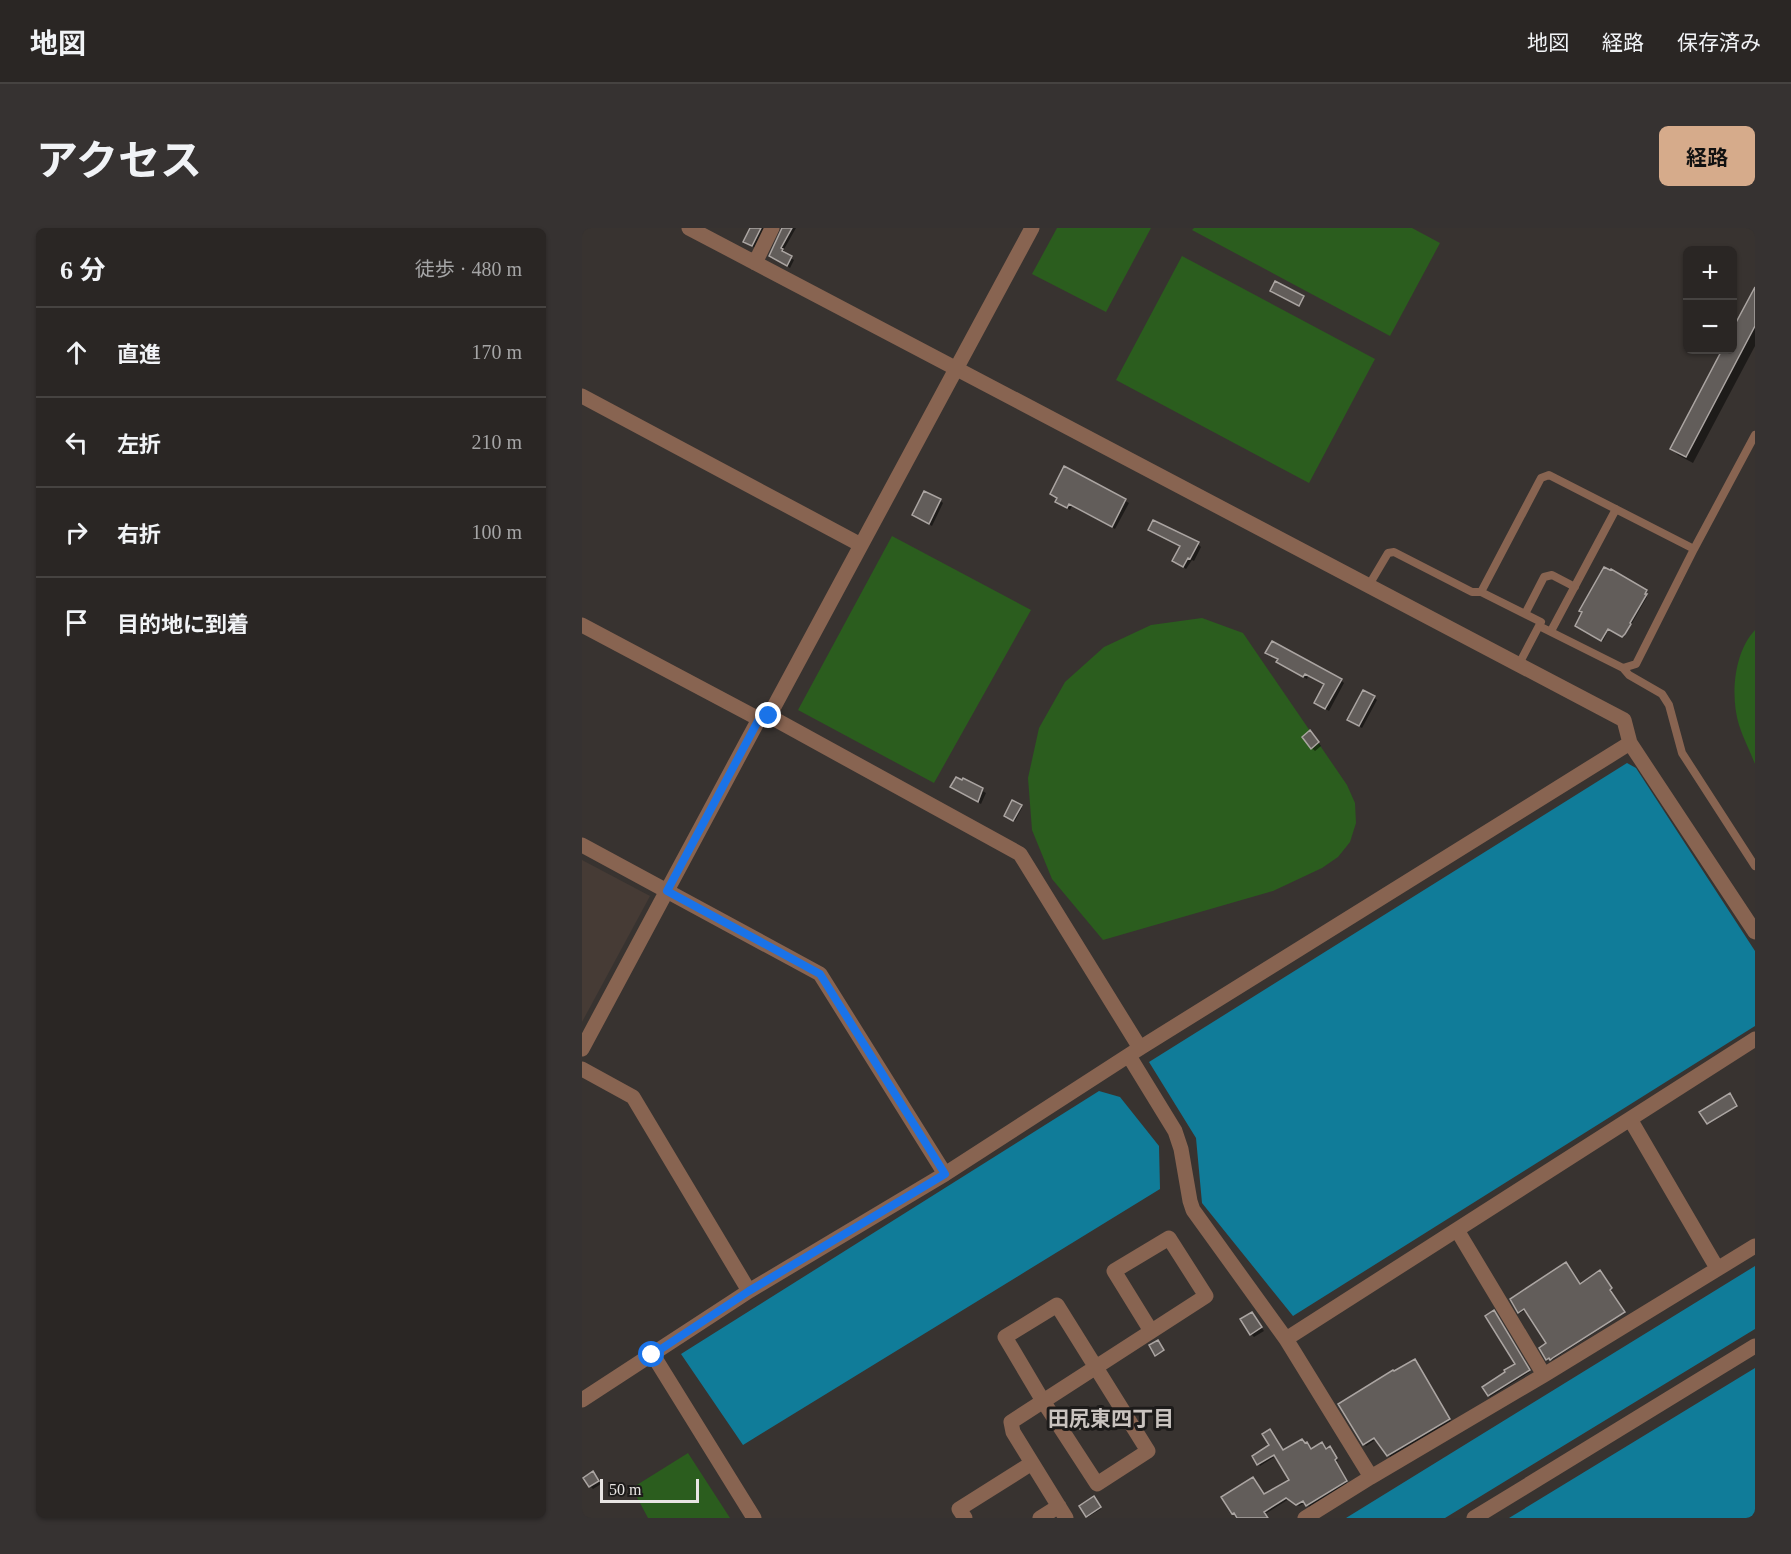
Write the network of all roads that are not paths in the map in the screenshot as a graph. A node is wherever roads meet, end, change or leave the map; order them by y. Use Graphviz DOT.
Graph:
graph roads {
  1 [pos="689,228"];
  2 [pos="772,228"];
  3 [pos="1032,228"];
  4 [pos="755,263"];
  5 [pos="956,367"];
  6 [pos="582,396"];
  7 [pos="1754,440"];
  8 [pos="1616,509"];
  9 [pos="861,545"];
  10 [pos="1694,549"];
  11 [pos="1370,585"];
  12 [pos="1575,587"];
  13 [pos="1481,592"];
  14 [pos="1525,614"];
  15 [pos="582,625"];
  16 [pos="1539,626"];
  17 [pos="1551,632"];
  18 [pos="1519,664"];
  19 [pos="1623,668"];
  20 [pos="764,718"];
  21 [pos="1630,743"];
  22 [pos="582,845"];
  23 [pos="1755,866"];
  24 [pos="667,891"];
  25 [pos="1755,932"];
  26 [pos="1755,1039"];
  27 [pos="582,1049"];
  28 [pos="1134,1052"];
  29 [pos="582,1069"];
  30 [pos="1630,1119"];
  31 [pos="945,1174"];
  32 [pos="1457,1230"];
  33 [pos="1755,1246"];
  34 [pos="1717,1268"];
  35 [pos="749,1291"];
  36 [pos="1151,1331"];
  37 [pos="1286,1339"];
  38 [pos="1755,1346"];
  39 [pos="652,1355"];
  40 [pos="1095,1367"];
  41 [pos="1544,1375"];
  42 [pos="582,1400"];
  43 [pos="1043,1401"];
  44 [pos="1032,1463"];
  45 [pos="1371,1477"];
  46 [pos="1063,1512"];
  47 [pos="754,1518"];
  48 [pos="964,1518"];
  49 [pos="1040,1518"];
  50 [pos="1305,1518"];
  51 [pos="1474,1518"];
  1 -- 4 [label="street"];
  2 -- 4 [label="street"];
  3 -- 5 [label="street"];
  4 -- 5 [label="street"];
  5 -- 9 [label="street"];
  5 -- 11 [label="street"];
  6 -- 9 [label="street"];
  7 -- 10 [label="lane"];
  8 -- 10 [label="lane"];
  8 -- 12 [label="lane"];
  8 -- 13 [label="lane"];
  9 -- 20 [label="street"];
  10 -- 19 [label="lane"];
  11 -- 13 [label="lane"];
  11 -- 18 [label="street"];
  12 -- 14 [label="lane"];
  12 -- 17 [label="lane"];
  13 -- 14 [label="lane"];
  14 -- 16 [label="lane"];
  15 -- 20 [label="street"];
  16 -- 17 [label="lane"];
  16 -- 18 [label="lane"];
  17 -- 19 [label="lane"];
  18 -- 21 [label="street"];
  19 -- 23 [label="lane"];
  20 -- 24 [label="street"];
  20 -- 28 [label="street"];
  21 -- 25 [label="street"];
  21 -- 28 [label="street"];
  22 -- 24 [label="street"];
  24 -- 27 [label="street"];
  24 -- 31 [label="street"];
  26 -- 30 [label="street"];
  28 -- 31 [label="street"];
  28 -- 37 [label="street"];
  29 -- 35 [label="street"];
  30 -- 32 [label="street"];
  30 -- 34 [label="street"];
  31 -- 35 [label="street"];
  32 -- 37 [label="street"];
  32 -- 41 [label="street"];
  33 -- 34 [label="street"];
  34 -- 41 [label="street"];
  35 -- 39 [label="street"];
  36 -- 36 [label="street"];
  36 -- 40 [label="street"];
  37 -- 45 [label="street"];
  38 -- 51 [label="street"];
  39 -- 42 [label="street"];
  39 -- 47 [label="street"];
  40 -- 43 [label="street"];
  40 -- 43 [label="street"];
  40 -- 43 [label="street"];
  41 -- 45 [label="street"];
  43 -- 44 [label="street"];
  44 -- 46 [label="street"];
  44 -- 48 [label="street"];
  45 -- 50 [label="street"];
  46 -- 49 [label="street"];
}
